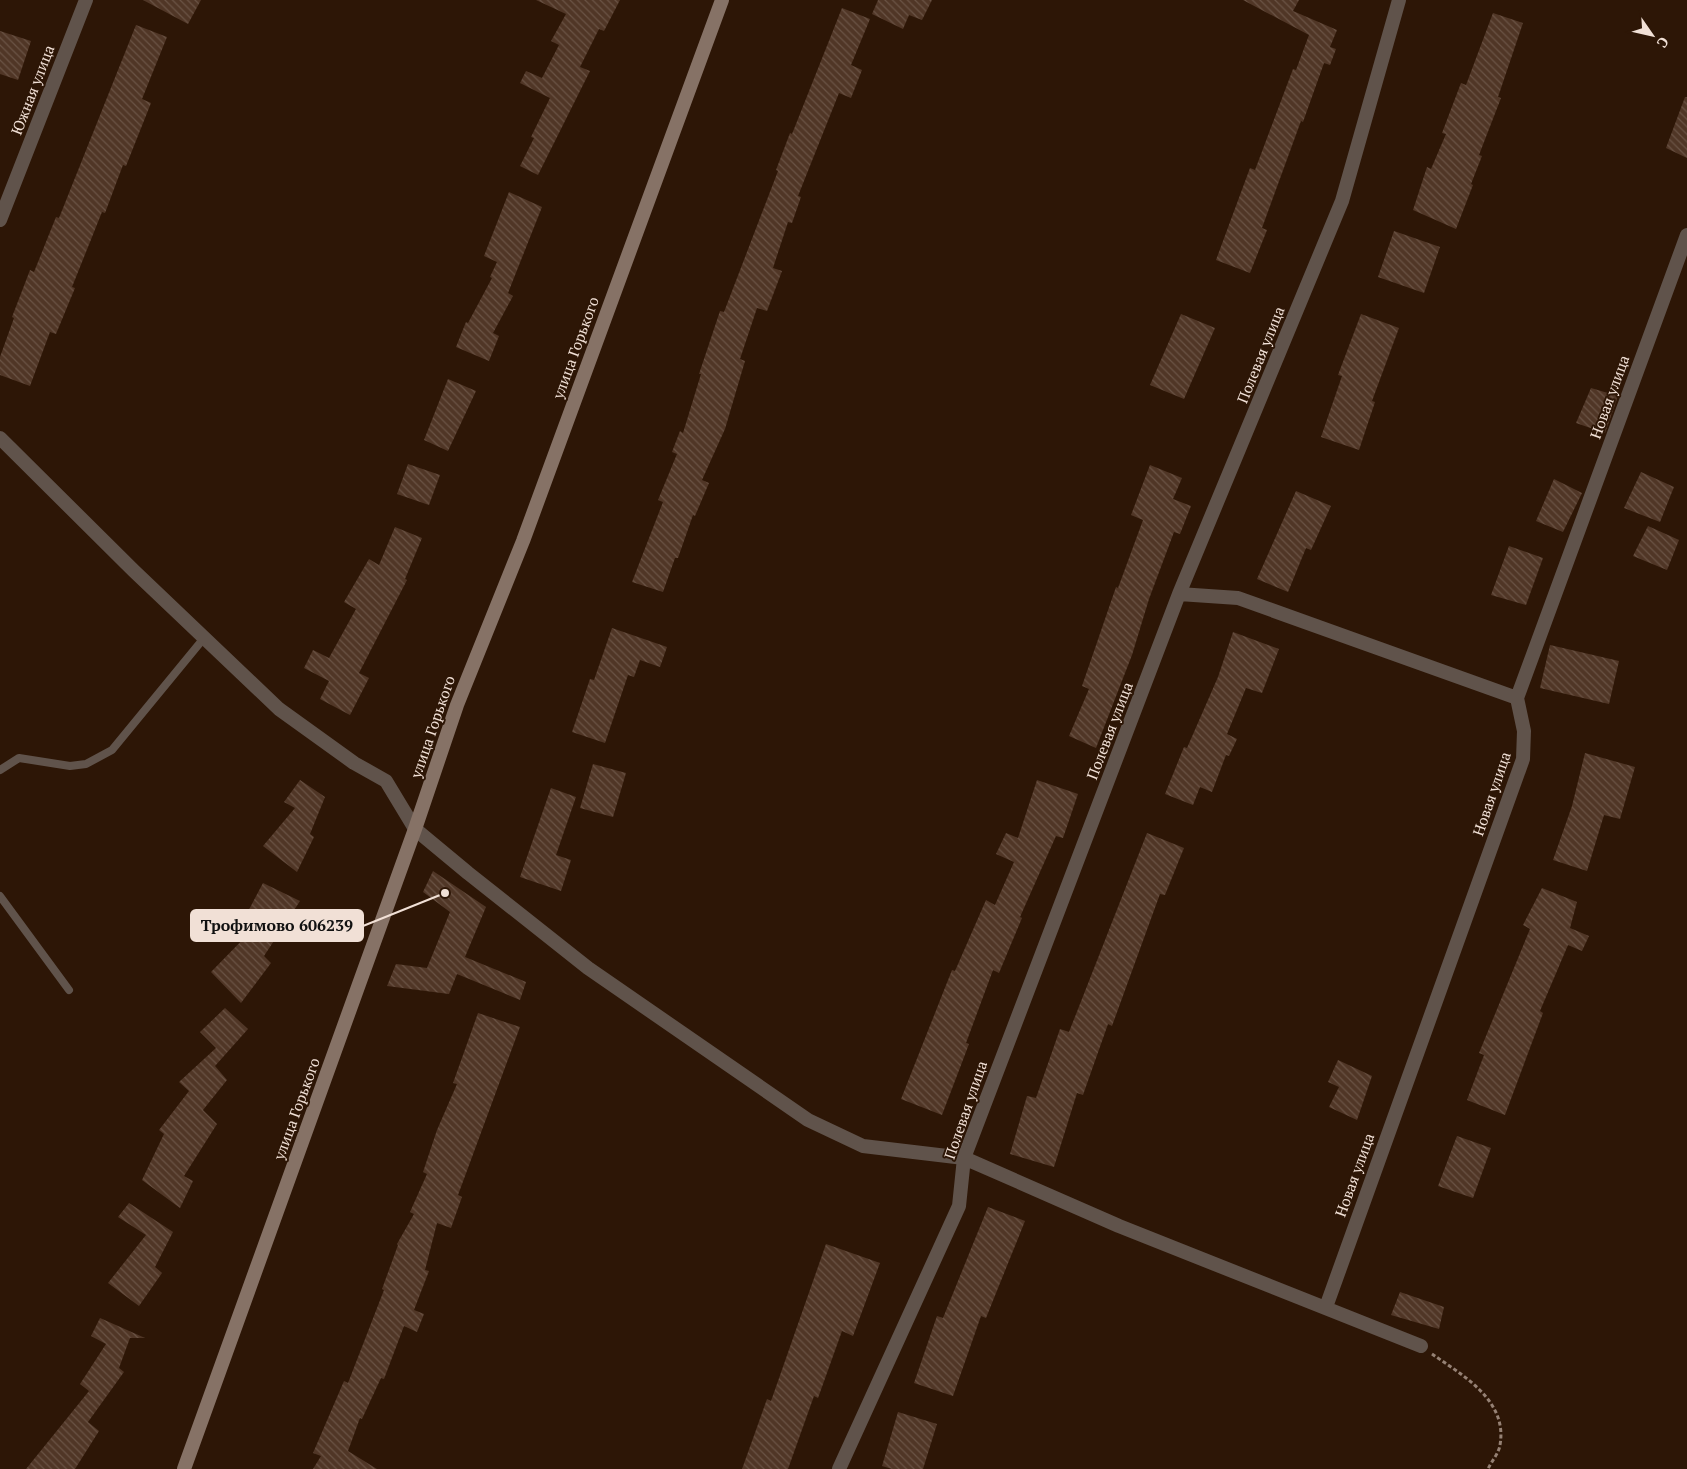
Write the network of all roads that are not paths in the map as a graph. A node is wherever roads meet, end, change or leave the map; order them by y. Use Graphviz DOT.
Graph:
graph roads {
  1 [pos="86,0"];
  2 [pos="722,0"];
  3 [pos="1400,0"];
  4 [pos="0,220"];
  5 [pos="1687,235"];
  6 [pos="0,438"];
  7 [pos="1180,594"];
  8 [pos="204,638"];
  9 [pos="1517,698"];
  10 [pos="0,770"];
  11 [pos="415,829"];
  12 [pos="0,896"];
  13 [pos="68,990"];
  14 [pos="964,1158"];
  15 [pos="1326,1306"];
  16 [pos="1421,1346"];
  17 [pos="184,1469"];
  18 [pos="840,1469"];
  1 -- 4 [label="street, Южная улица"];
  2 -- 11 [label="main road, улица Горького"];
  3 -- 7 [label="street, Полевая улица"];
  5 -- 9 [label="street, Новая улица"];
  6 -- 8 [label="street"];
  7 -- 9 [label="street"];
  7 -- 14 [label="street, Полевая улица"];
  8 -- 10 [label="lane"];
  8 -- 11 [label="street"];
  9 -- 15 [label="street, Новая улица"];
  11 -- 14 [label="street"];
  11 -- 17 [label="main road, улица Горького"];
  12 -- 13 [label="lane"];
  14 -- 15 [label="street"];
  14 -- 18 [label="street, Полевая улица"];
  15 -- 16 [label="street"];
}
